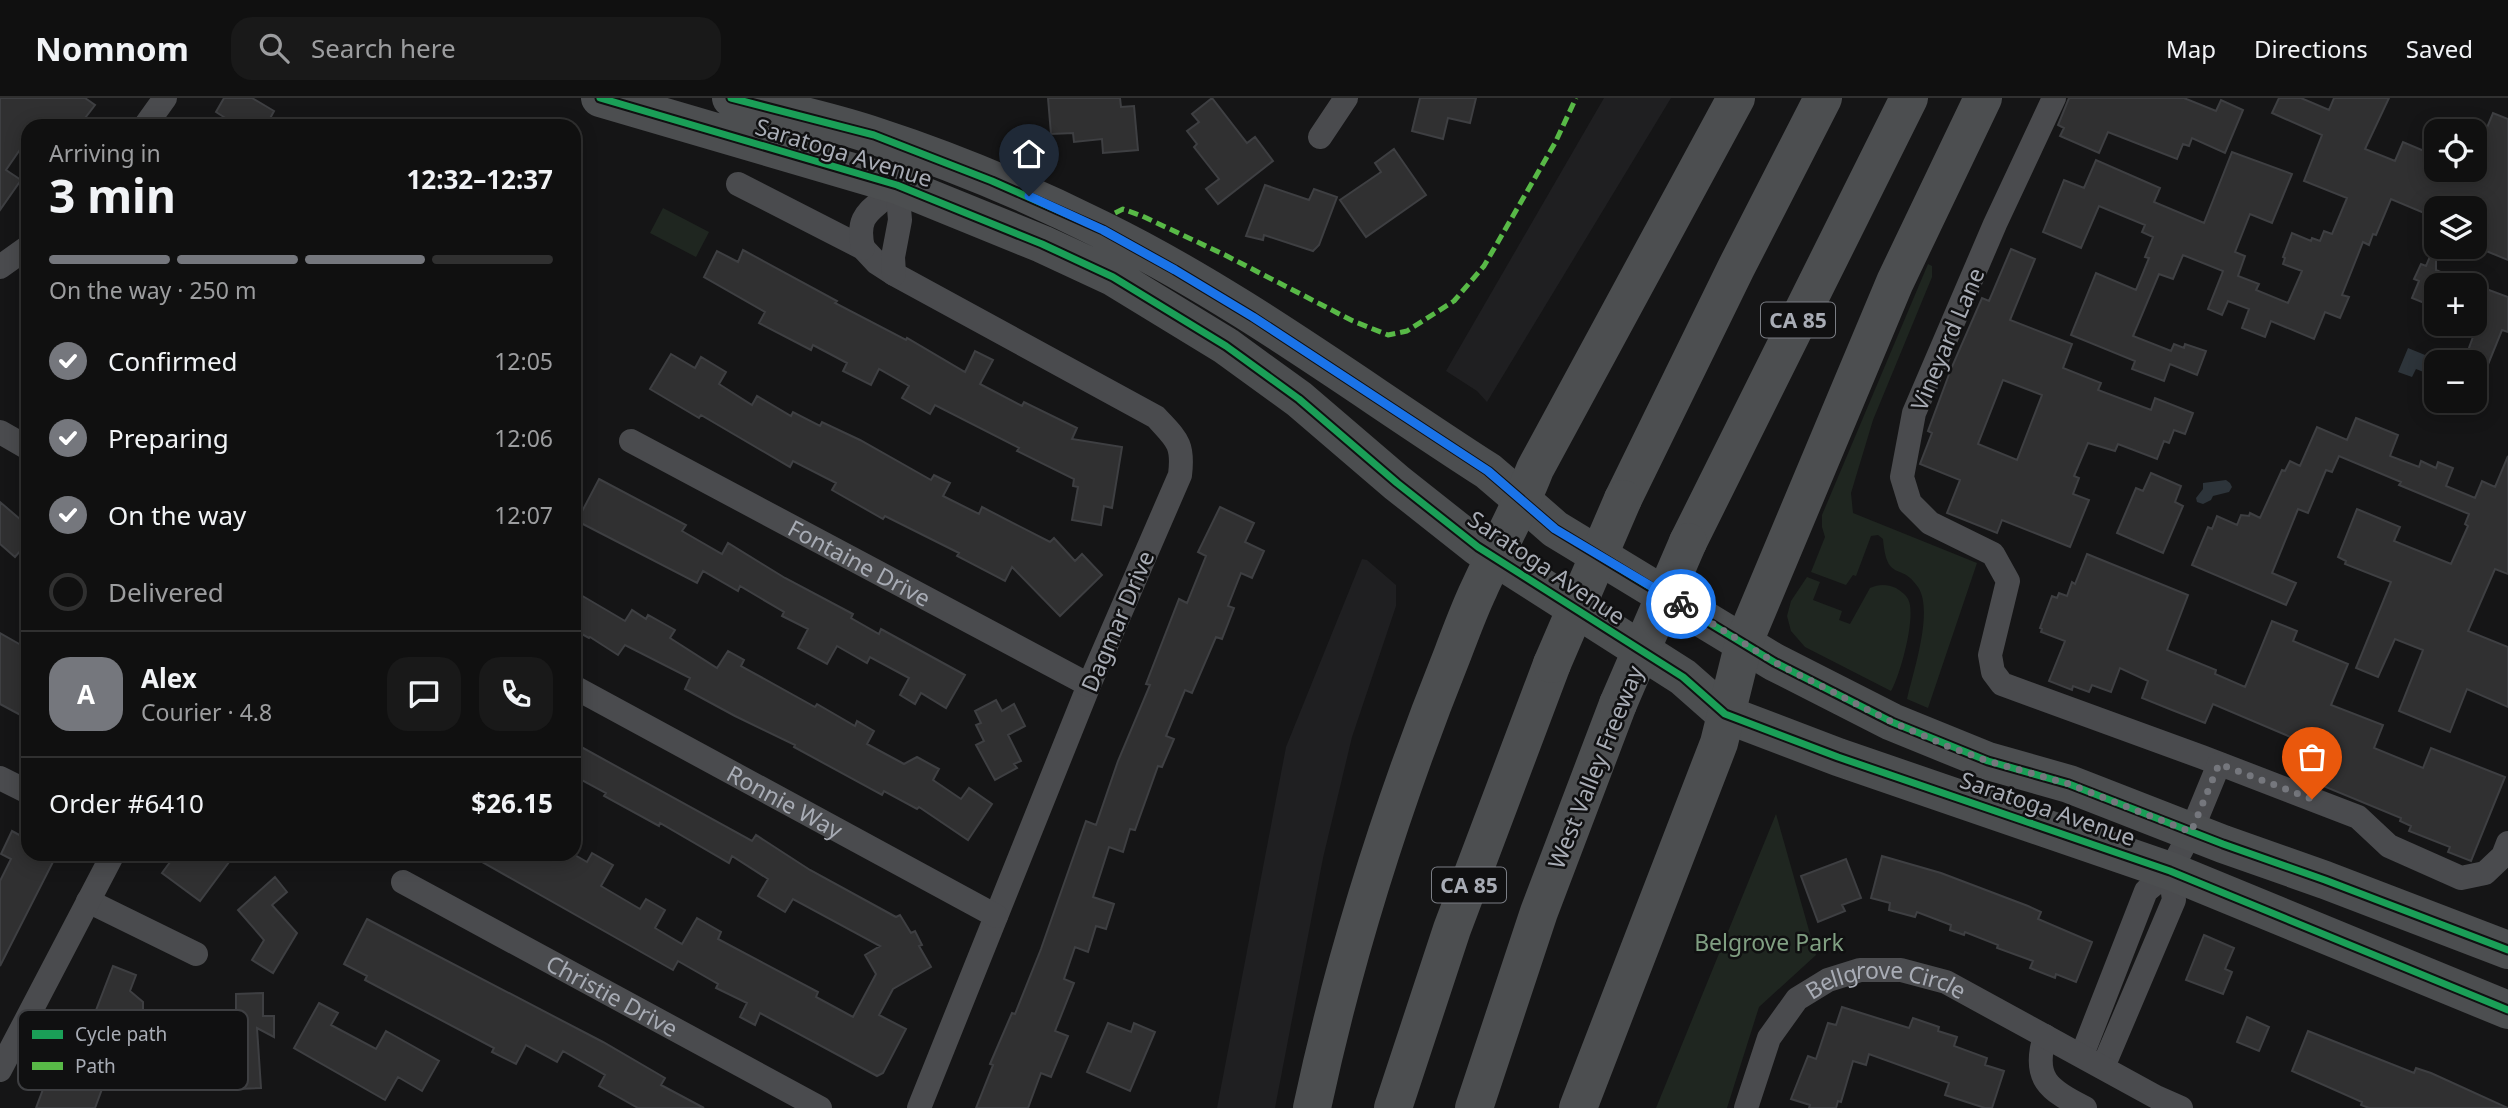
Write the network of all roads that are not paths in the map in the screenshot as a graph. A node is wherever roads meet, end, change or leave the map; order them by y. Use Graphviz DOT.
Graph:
graph roads {
  1 [pos="165,98"];
  2 [pos="600,98"];
  3 [pos="731,98"];
  4 [pos="1346,98"];
  5 [pos="1736,98"];
  6 [pos="1823,98"];
  7 [pos="1909,98"];
  8 [pos="1983,98"];
  9 [pos="2054,98"];
  10 [pos="150,119"];
  11 [pos="1320,137"];
  12 [pos="911,149"];
  13 [pos="738,184"];
  14 [pos="897,185"];
  15 [pos="863,248"];
  16 [pos="21,252"];
  17 [pos="0,267"];
  18 [pos="894,274"];
  19 [pos="0,432"];
  20 [pos="631,441"];
  21 [pos="21,444"];
  22 [pos="1523,501"];
  23 [pos="1495,557"];
  24 [pos="1744,642"];
  25 [pos="1089,685"];
  26 [pos="581,691"];
  27 [pos="1725,715"];
  28 [pos="2219,764"];
  29 [pos="0,778"];
  30 [pos="21,788"];
  31 [pos="2191,832"];
  32 [pos="2508,843"];
  33 [pos="109,861"];
  34 [pos="2170,871"];
  35 [pos="403,882"];
  36 [pos="88,901"];
  37 [pos="996,916"];
  38 [pos="2508,950"];
  39 [pos="196,954"];
  40 [pos="31,1010"];
  41 [pos="2508,1010"];
  42 [pos="18,1035"];
  43 [pos="2045,1036"];
  44 [pos="2092,1061"];
  45 [pos="0,1070"];
  46 [pos="2139,1100"];
  47 [pos="820,1108"];
  48 [pos="919,1108"];
  49 [pos="1312,1108"];
  50 [pos="1393,1108"];
  51 [pos="1474,1108"];
  52 [pos="1578,1108"];
  53 [pos="1745,1108"];
  54 [pos="2085,1108"];
  55 [pos="2181,1108"];
  1 -- 10 [label="street"];
  2 -- 14 [label="main road, Saratoga Avenue"];
  3 -- 12 [label="main road, Saratoga Avenue"];
  4 -- 11 [label="street"];
  5 -- 22 [label="main road"];
  6 -- 50 [label="main road, CA 85, bridge"];
  7 -- 51 [label="main road, West Valley Freeway / CA 85, bridge"];
  8 -- 24 [label="main road"];
  9 -- 28 [label="street, Vineyard Lane"];
  12 -- 14 [label="street"];
  12 -- 22 [label="main road, Saratoga Avenue"];
  13 -- 15 [label="street, Dagmar Drive"];
  14 -- 15 [label="street"];
  14 -- 18 [label="street"];
  14 -- 23 [label="main road, Saratoga Avenue"];
  15 -- 18 [label="street, Dagmar Drive"];
  16 -- 17 [label="street"];
  18 -- 25 [label="street, Dagmar Drive"];
  19 -- 21 [label="street"];
  20 -- 25 [label="street, Fontaine Drive"];
  22 -- 23 [label="main road"];
  22 -- 24 [label="main road, Saratoga Avenue"];
  23 -- 27 [label="main road, Saratoga Avenue"];
  23 -- 49 [label="main road"];
  24 -- 27 [label="main road"];
  24 -- 31 [label="main road, Saratoga Avenue"];
  25 -- 37 [label="street, Dagmar Drive"];
  26 -- 37 [label="street, Ronnie Way"];
  27 -- 34 [label="main road, Saratoga Avenue"];
  27 -- 52 [label="main road"];
  28 -- 31 [label="street"];
  28 -- 32 [label="street, Vineyard Lane"];
  29 -- 30 [label="street"];
  31 -- 34 [label="street"];
  31 -- 38 [label="main road, Saratoga Avenue"];
  33 -- 36 [label="street"];
  34 -- 41 [label="main road, Saratoga Avenue"];
  34 -- 44 [label="street"];
  35 -- 47 [label="street, Christie Drive"];
  36 -- 39 [label="street"];
  36 -- 40 [label="street"];
  37 -- 48 [label="street, Dagmar Drive"];
  42 -- 45 [label="street"];
  43 -- 44 [label="street, Bellgrove Circle"];
  43 -- 53 [label="street, Bellgrove Circle"];
  43 -- 54 [label="street"];
  44 -- 46 [label="street, Bellgrove Circle"];
  46 -- 55 [label="street, Bellgrove Circle"];
}
